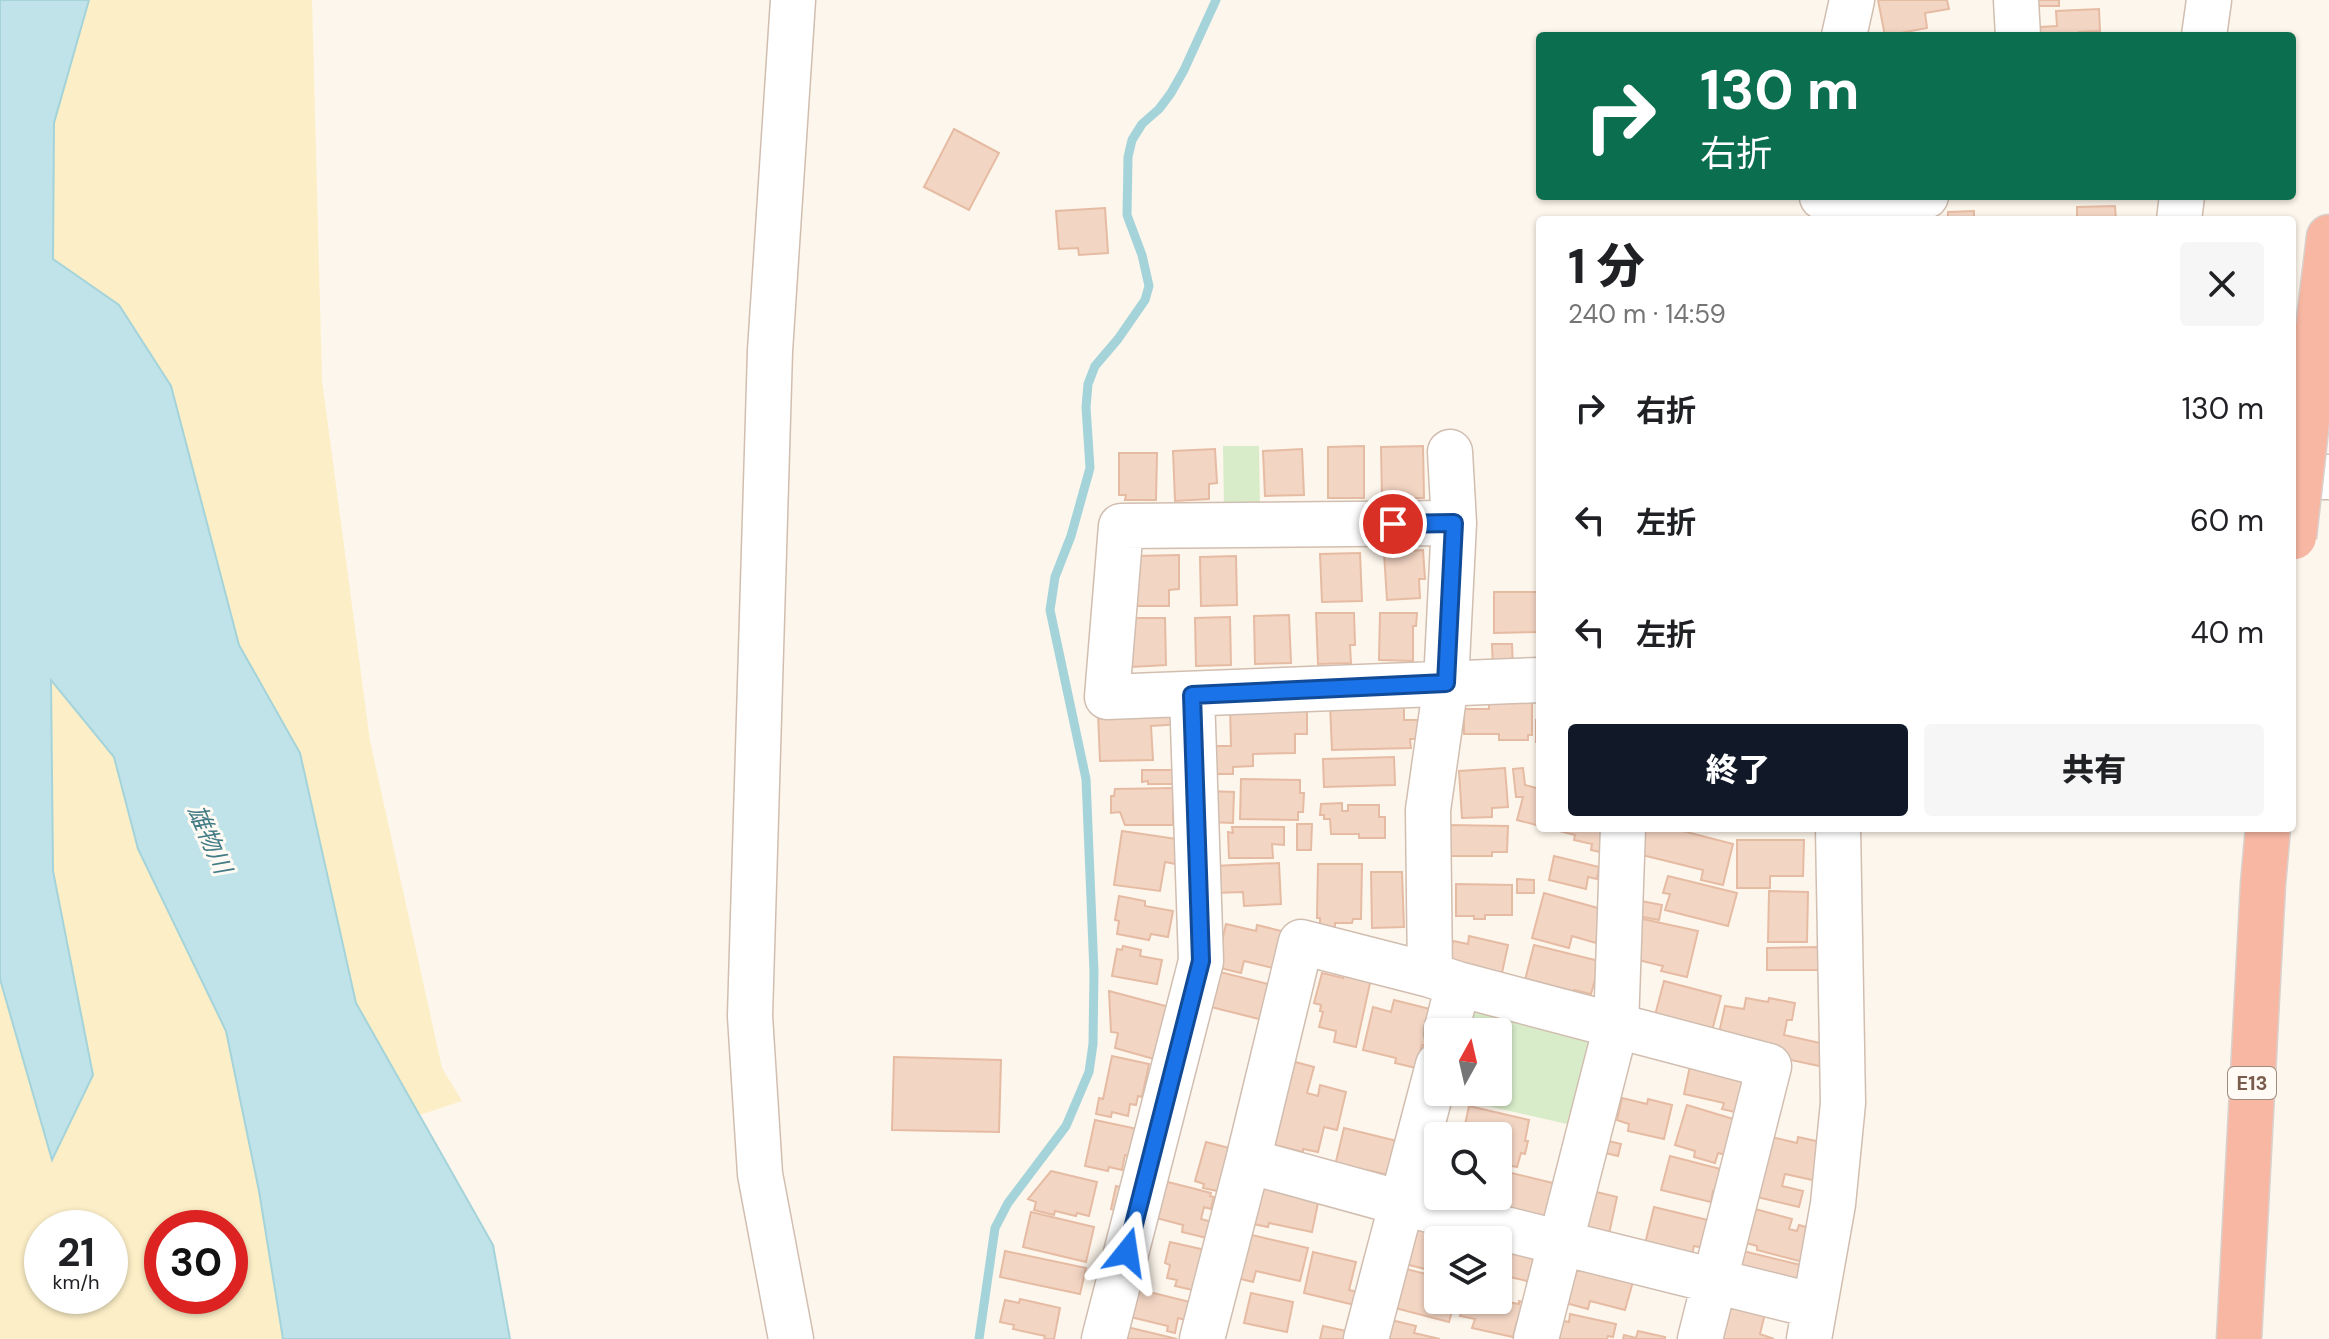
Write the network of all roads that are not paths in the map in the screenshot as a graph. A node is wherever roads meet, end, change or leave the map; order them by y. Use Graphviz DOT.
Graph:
graph roads {
  1 [pos="793,0"];
  2 [pos="1852,0"];
  3 [pos="2016,0"];
  4 [pos="2209,0"];
  5 [pos="1845,32"];
  6 [pos="2018,32"];
  7 [pos="2205,32"];
  8 [pos="2329,237"];
  9 [pos="1450,452"];
  10 [pos="2296,477"];
  11 [pos="2329,477"];
  12 [pos="2296,521"];
  13 [pos="1454,523"];
  14 [pos="1536,680"];
  15 [pos="1446,683"];
  16 [pos="1192,695"];
  17 [pos="1623,832"];
  18 [pos="1838,832"];
  19 [pos="2268,832"];
  20 [pos="1444,979"];
  21 [pos="1445,1018"];
  22 [pos="1616,1026"];
  23 [pos="1427,1106"];
  24 [pos="1248,1161"];
  25 [pos="1401,1203"];
  26 [pos="1561,1242"];
  27 [pos="1715,1282"];
  28 [pos="1812,1322"];
  29 [pos="791,1339"];
  30 [pos="1104,1339"];
  31 [pos="1202,1339"];
  32 [pos="1366,1339"];
  33 [pos="1536,1339"];
  34 [pos="1700,1339"];
  35 [pos="2239,1339"];
  1 -- 29 [label="street"];
  2 -- 5 [label="street"];
  3 -- 6 [label="street"];
  4 -- 7 [label="street"];
  8 -- 12 [label="highway, bridge"];
  9 -- 13 [label="street"];
  10 -- 11 [label="street"];
  13 -- 15 [label="street"];
  13 -- 16 [label="street"];
  14 -- 15 [label="street"];
  15 -- 16 [label="street"];
  15 -- 20 [label="street"];
  16 -- 30 [label="street"];
  17 -- 22 [label="street"];
  18 -- 28 [label="street"];
  19 -- 35 [label="highway, E13"];
  20 -- 21 [label="street"];
  20 -- 22 [label="street"];
  20 -- 24 [label="street"];
  22 -- 26 [label="street"];
  22 -- 27 [label="street"];
  23 -- 25 [label="street"];
  24 -- 25 [label="street"];
  24 -- 31 [label="street"];
  25 -- 26 [label="street"];
  25 -- 32 [label="street"];
  26 -- 27 [label="street"];
  26 -- 33 [label="street"];
  27 -- 28 [label="street"];
  27 -- 34 [label="street"];
}
